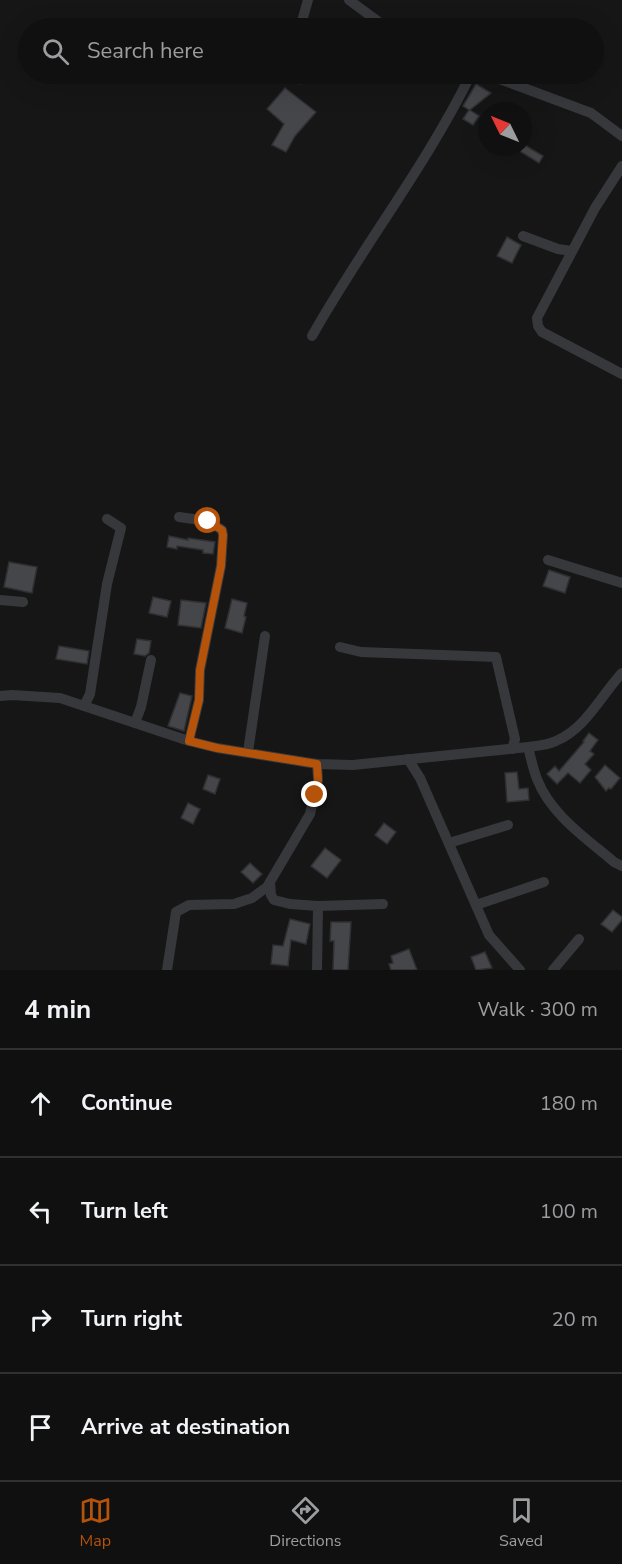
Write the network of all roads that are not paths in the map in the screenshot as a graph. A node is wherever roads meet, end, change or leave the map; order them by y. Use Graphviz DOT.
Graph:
graph roads {
  1 [pos="308,0"];
  2 [pos="348,0"];
  3 [pos="303,18"];
  4 [pos="373,18"];
  5 [pos="465,84"];
  6 [pos="513,84"];
  7 [pos="622,136"];
  8 [pos="622,166"];
  9 [pos="524,236"];
  10 [pos="571,252"];
  11 [pos="312,336"];
  12 [pos="622,374"];
  13 [pos="179,517"];
  14 [pos="107,519"];
  15 [pos="548,560"];
  16 [pos="622,583"];
  17 [pos="0,600"];
  18 [pos="23,602"];
  19 [pos="265,636"];
  20 [pos="340,647"];
  21 [pos="151,660"];
  22 [pos="622,674"];
  23 [pos="0,696"];
  24 [pos="84,706"];
  25 [pos="135,723"];
  26 [pos="189,741"];
  27 [pos="528,747"];
  28 [pos="512,749"];
  29 [pos="248,752"];
  30 [pos="408,759"];
  31 [pos="317,764"];
  32 [pos="508,825"];
  33 [pos="448,843"];
  34 [pos="622,866"];
  35 [pos="270,882"];
  36 [pos="544,882"];
  37 [pos="383,904"];
  38 [pos="476,905"];
  39 [pos="318,906"];
  40 [pos="579,939"];
  41 [pos="167,970"];
  42 [pos="317,970"];
  43 [pos="520,970"];
  44 [pos="553,970"];
  1 -- 3 [label="street"];
  2 -- 4 [label="street"];
  5 -- 11 [label="street"];
  6 -- 7 [label="street"];
  8 -- 10 [label="street"];
  9 -- 10 [label="street"];
  10 -- 12 [label="street"];
  13 -- 26 [label="street"];
  14 -- 24 [label="street"];
  15 -- 16 [label="street"];
  17 -- 18 [label="street"];
  19 -- 29 [label="street"];
  20 -- 28 [label="street"];
  21 -- 25 [label="street"];
  22 -- 27 [label="street"];
  23 -- 24 [label="street"];
  24 -- 25 [label="street"];
  25 -- 26 [label="street"];
  26 -- 29 [label="street"];
  27 -- 28 [label="street"];
  27 -- 34 [label="street"];
  28 -- 30 [label="street"];
  29 -- 31 [label="street"];
  30 -- 31 [label="street"];
  30 -- 33 [label="street"];
  31 -- 35 [label="street"];
  32 -- 33 [label="street"];
  33 -- 38 [label="street"];
  35 -- 39 [label="street"];
  35 -- 41 [label="street"];
  36 -- 38 [label="street"];
  37 -- 39 [label="street"];
  38 -- 43 [label="street"];
  39 -- 42 [label="street"];
  40 -- 44 [label="street"];
}
